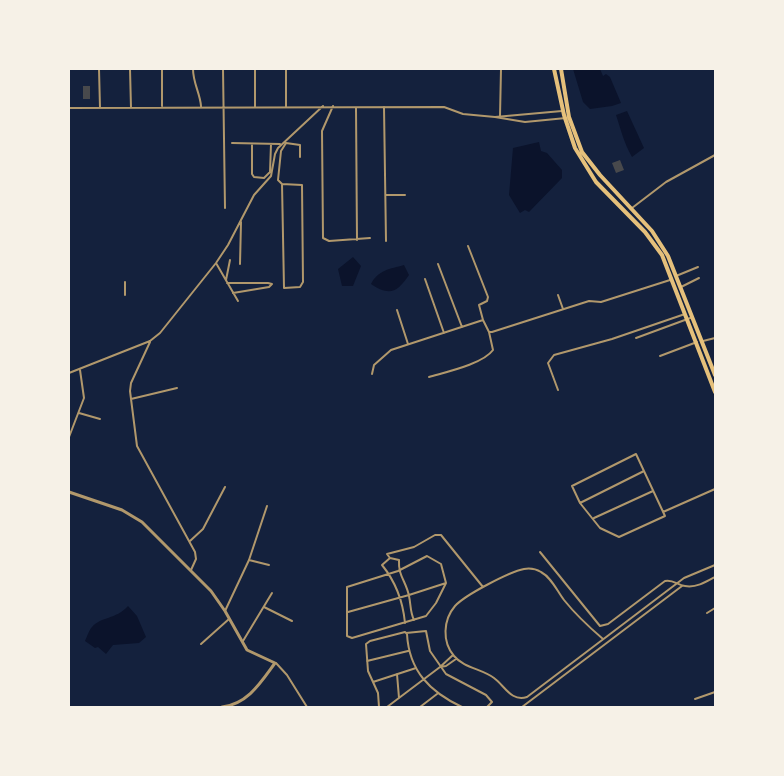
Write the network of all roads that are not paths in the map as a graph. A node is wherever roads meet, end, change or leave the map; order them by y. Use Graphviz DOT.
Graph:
graph roads {
  1 [pos="99,69"];
  2 [pos="130,69"];
  3 [pos="162,69"];
  4 [pos="193,69"];
  5 [pos="223,69"];
  6 [pos="255,69"];
  7 [pos="286,69"];
  8 [pos="501,69"];
  9 [pos="554,69"];
  10 [pos="561,69"];
  11 [pos="162,106"];
  12 [pos="201,106"];
  13 [pos="223,106"];
  14 [pos="255,106"];
  15 [pos="324,106"];
  16 [pos="333,106"];
  17 [pos="356,106"];
  18 [pos="286,107"];
  19 [pos="384,107"];
  20 [pos="69,108"];
  21 [pos="100,108"];
  22 [pos="131,108"];
  23 [pos="565,111"];
  24 [pos="500,117"];
  25 [pos="567,118"];
  26 [pos="232,143"];
  27 [pos="284,143"];
  28 [pos="252,144"];
  29 [pos="271,144"];
  30 [pos="715,155"];
  31 [pos="300,158"];
  32 [pos="282,184"];
  33 [pos="386,195"];
  34 [pos="405,195"];
  35 [pos="630,207"];
  36 [pos="225,208"];
  37 [pos="241,221"];
  38 [pos="370,238"];
  39 [pos="357,240"];
  40 [pos="386,241"];
  41 [pos="468,246"];
  42 [pos="230,260"];
  43 [pos="216,263"];
  44 [pos="240,264"];
  45 [pos="438,264"];
  46 [pos="698,267"];
  47 [pos="674,278"];
  48 [pos="699,278"];
  49 [pos="425,279"];
  50 [pos="125,282"];
  51 [pos="227,282"];
  52 [pos="681,286"];
  53 [pos="233,293"];
  54 [pos="125,295"];
  55 [pos="558,295"];
  56 [pos="238,301"];
  57 [pos="562,309"];
  58 [pos="397,310"];
  59 [pos="686,316"];
  60 [pos="693,317"];
  61 [pos="483,320"];
  62 [pos="462,327"];
  63 [pos="489,332"];
  64 [pos="444,333"];
  65 [pos="636,338"];
  66 [pos="715,338"];
  67 [pos="150,341"];
  68 [pos="699,342"];
  69 [pos="408,344"];
  70 [pos="660,356"];
  71 [pos="80,370"];
  72 [pos="69,373"];
  73 [pos="372,374"];
  74 [pos="715,375"];
  75 [pos="429,377"];
  76 [pos="177,388"];
  77 [pos="558,390"];
  78 [pos="715,392"];
  79 [pos="131,399"];
  80 [pos="78,413"];
  81 [pos="100,419"];
  82 [pos="69,437"];
  83 [pos="644,471"];
  84 [pos="225,487"];
  85 [pos="715,489"];
  86 [pos="653,491"];
  87 [pos="69,492"];
  88 [pos="580,502"];
  89 [pos="267,506"];
  90 [pos="663,512"];
  91 [pos="594,518"];
  92 [pos="190,541"];
  93 [pos="540,552"];
  94 [pos="390,558"];
  95 [pos="249,560"];
  96 [pos="269,565"];
  97 [pos="715,565"];
  98 [pos="191,570"];
  99 [pos="398,571"];
  100 [pos="388,573"];
  101 [pos="715,577"];
  102 [pos="446,583"];
  103 [pos="677,583"];
  104 [pos="682,586"];
  105 [pos="483,587"];
  106 [pos="272,594"];
  107 [pos="409,596"];
  108 [pos="400,597"];
  109 [pos="264,607"];
  110 [pos="715,608"];
  111 [pos="225,611"];
  112 [pos="348,612"];
  113 [pos="707,613"];
  114 [pos="229,619"];
  115 [pos="414,620"];
  116 [pos="292,621"];
  117 [pos="405,623"];
  118 [pos="406,633"];
  119 [pos="603,639"];
  120 [pos="201,644"];
  121 [pos="242,644"];
  122 [pos="408,651"];
  123 [pos="453,655"];
  124 [pos="456,659"];
  125 [pos="367,662"];
  126 [pos="275,663"];
  127 [pos="440,667"];
  128 [pos="416,668"];
  129 [pos="397,674"];
  130 [pos="424,680"];
  131 [pos="372,682"];
  132 [pos="715,692"];
  133 [pos="438,694"];
  134 [pos="399,698"];
  135 [pos="695,699"];
  136 [pos="456,704"];
  137 [pos="222,707"];
  138 [pos="307,707"];
  139 [pos="379,707"];
  140 [pos="387,707"];
  141 [pos="420,707"];
  142 [pos="453,707"];
  143 [pos="462,707"];
  144 [pos="487,707"];
  145 [pos="522,707"];
  1 -- 21 [label="street"];
  2 -- 22 [label="street"];
  3 -- 11 [label="street"];
  4 -- 12 [label="street"];
  5 -- 13 [label="street"];
  6 -- 14 [label="street"];
  7 -- 18 [label="street"];
  8 -- 24 [label="street"];
  9 -- 23 [label="highway"];
  10 -- 23 [label="highway"];
  11 -- 12 [label="street"];
  11 -- 22 [label="street"];
  12 -- 13 [label="street"];
  13 -- 14 [label="street"];
  13 -- 36 [label="street"];
  14 -- 18 [label="street"];
  15 -- 16 [label="street"];
  15 -- 18 [label="street"];
  15 -- 27 [label="street"];
  16 -- 17 [label="street"];
  16 -- 39 [label="street"];
  17 -- 19 [label="street"];
  17 -- 39 [label="street"];
  19 -- 24 [label="street"];
  19 -- 33 [label="street"];
  20 -- 21 [label="street"];
  21 -- 22 [label="street"];
  23 -- 24 [label="street"];
  23 -- 25 [label="highway"];
  24 -- 25 [label="street"];
  25 -- 35 [label="highway"];
  25 -- 47 [label="highway"];
  26 -- 28 [label="street"];
  27 -- 29 [label="street"];
  27 -- 31 [label="street"];
  27 -- 32 [label="street"];
  27 -- 37 [label="street"];
  28 -- 29 [label="street"];
  28 -- 29 [label="street"];
  30 -- 35 [label="street"];
  32 -- 32 [label="street"];
  33 -- 34 [label="street"];
  33 -- 40 [label="street"];
  35 -- 47 [label="highway"];
  37 -- 43 [label="street"];
  37 -- 44 [label="street"];
  38 -- 39 [label="street"];
  41 -- 61 [label="street"];
  42 -- 51 [label="street"];
  43 -- 51 [label="street"];
  43 -- 67 [label="street"];
  45 -- 62 [label="street"];
  46 -- 47 [label="street"];
  47 -- 52 [label="highway"];
  47 -- 57 [label="street"];
  47 -- 59 [label="highway"];
  48 -- 52 [label="street"];
  49 -- 64 [label="street"];
  50 -- 54 [label="street"];
  51 -- 53 [label="street"];
  51 -- 53 [label="street"];
  52 -- 60 [label="highway"];
  53 -- 56 [label="street"];
  55 -- 57 [label="street"];
  57 -- 63 [label="street"];
  58 -- 69 [label="street"];
  59 -- 60 [label="street"];
  59 -- 65 [label="street"];
  59 -- 68 [label="highway"];
  59 -- 77 [label="street"];
  60 -- 68 [label="highway"];
  61 -- 62 [label="street"];
  61 -- 63 [label="street"];
  62 -- 64 [label="street"];
  63 -- 75 [label="street"];
  64 -- 69 [label="street"];
  66 -- 68 [label="street"];
  67 -- 71 [label="street"];
  67 -- 79 [label="street"];
  68 -- 70 [label="street"];
  68 -- 74 [label="highway"];
  68 -- 78 [label="highway"];
  69 -- 73 [label="street"];
  71 -- 72 [label="street"];
  71 -- 80 [label="street"];
  76 -- 79 [label="street"];
  79 -- 92 [label="street"];
  80 -- 81 [label="street"];
  80 -- 82 [label="street"];
  83 -- 86 [label="street"];
  83 -- 88 [label="street"];
  83 -- 88 [label="street"];
  84 -- 92 [label="street"];
  85 -- 90 [label="street"];
  86 -- 90 [label="street"];
  86 -- 91 [label="street"];
  87 -- 98 [label="street"];
  88 -- 91 [label="street"];
  89 -- 95 [label="street"];
  90 -- 91 [label="street"];
  92 -- 98 [label="street"];
  93 -- 103 [label="street"];
  94 -- 99 [label="street"];
  94 -- 100 [label="street"];
  94 -- 105 [label="street"];
  95 -- 96 [label="street"];
  95 -- 111 [label="street"];
  97 -- 103 [label="street"];
  98 -- 111 [label="street"];
  99 -- 100 [label="street"];
  99 -- 102 [label="street"];
  99 -- 107 [label="street"];
  100 -- 108 [label="street"];
  100 -- 112 [label="street"];
  101 -- 104 [label="street"];
  102 -- 107 [label="street"];
  102 -- 115 [label="street"];
  103 -- 104 [label="street"];
  103 -- 119 [label="street"];
  104 -- 145 [label="street"];
  105 -- 119 [label="street"];
  105 -- 123 [label="street"];
  106 -- 109 [label="street"];
  107 -- 108 [label="street"];
  107 -- 115 [label="street"];
  108 -- 112 [label="street"];
  108 -- 117 [label="street"];
  109 -- 116 [label="street"];
  109 -- 121 [label="street"];
  110 -- 113 [label="street"];
  111 -- 114 [label="street"];
  112 -- 117 [label="street"];
  114 -- 120 [label="street"];
  114 -- 121 [label="street"];
  115 -- 117 [label="street"];
  118 -- 122 [label="street"];
  118 -- 125 [label="street"];
  118 -- 127 [label="street"];
  119 -- 124 [label="street"];
  121 -- 126 [label="street"];
  122 -- 125 [label="street"];
  122 -- 128 [label="street"];
  123 -- 124 [label="street"];
  123 -- 127 [label="street"];
  124 -- 127 [label="street"];
  125 -- 131 [label="street"];
  126 -- 137 [label="street"];
  126 -- 138 [label="street"];
  127 -- 130 [label="street"];
  127 -- 144 [label="street"];
  128 -- 129 [label="street"];
  128 -- 130 [label="street"];
  129 -- 131 [label="street"];
  129 -- 134 [label="street"];
  130 -- 133 [label="street"];
  130 -- 134 [label="street"];
  131 -- 139 [label="street"];
  132 -- 135 [label="street"];
  133 -- 136 [label="street"];
  133 -- 141 [label="street"];
  134 -- 140 [label="street"];
  136 -- 142 [label="street"];
  136 -- 143 [label="street"];
}
